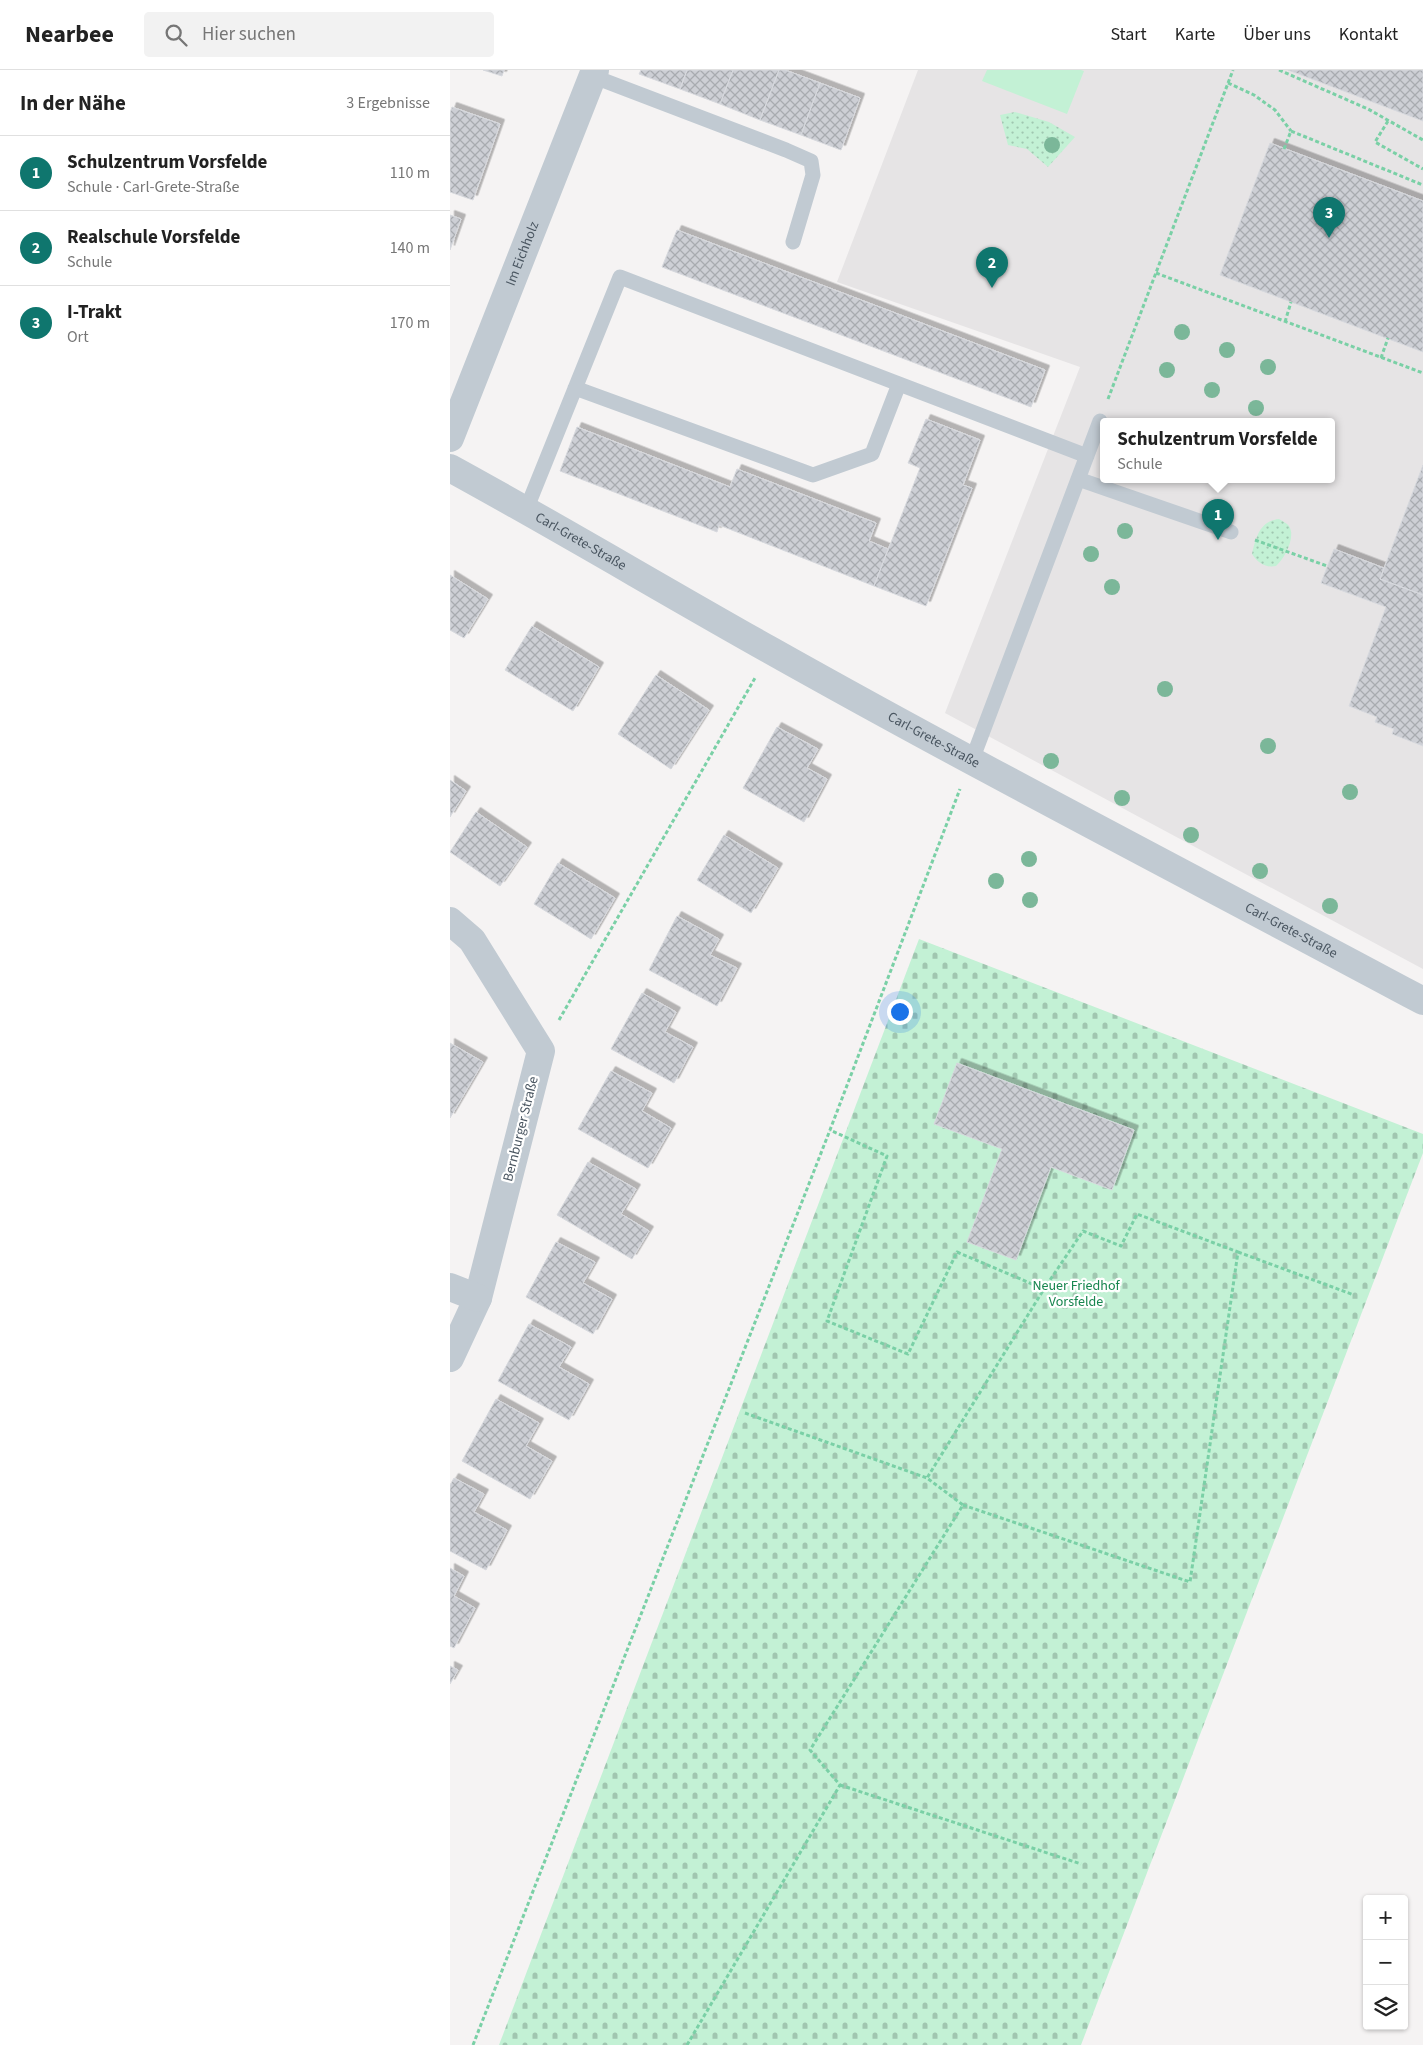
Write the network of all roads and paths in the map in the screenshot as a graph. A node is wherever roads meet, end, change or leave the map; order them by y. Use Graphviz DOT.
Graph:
graph roads {
  1 [pos="1233,70"];
  2 [pos="1279,70"];
  3 [pos="594,73"];
  4 [pos="1228,84"];
  5 [pos="1388,121"];
  6 [pos="1291,131"];
  7 [pos="1423,140"];
  8 [pos="1284,149"];
  9 [pos="1423,169"];
  10 [pos="1423,185"];
  11 [pos="793,242"];
  12 [pos="1156,274"];
  13 [pos="1291,302"];
  14 [pos="1285,322"];
  15 [pos="1388,338"];
  16 [pos="1381,358"];
  17 [pos="1423,373"];
  18 [pos="899,384"];
  19 [pos="575,388"];
  20 [pos="1101,418"];
  21 [pos="1100,421"];
  22 [pos="450,438"];
  23 [pos="1087,456"];
  24 [pos="450,468"];
  25 [pos="1078,479"];
  26 [pos="526,510"];
  27 [pos="1231,532"];
  28 [pos="1327,566"];
  29 [pos="771,650"];
  30 [pos="972,760"];
  31 [pos="450,921"];
  32 [pos="1423,1001"];
  33 [pos="541,1051"];
  34 [pos="830,1130"];
  35 [pos="1238,1252"];
  36 [pos="450,1287"];
  37 [pos="1044,1289"];
  38 [pos="1354,1295"];
  39 [pos="478,1298"];
  40 [pos="450,1358"];
  41 [pos="745,1413"];
  42 [pos="928,1478"];
  43 [pos="963,1505"];
  44 [pos="840,1785"];
  45 [pos="1081,1864"];
  46 [pos="473,2045"];
  47 [pos="687,2045"];
  1 -- 4 [label="path"];
  2 -- 5 [label="path"];
  3 -- 11 [label="lane"];
  3 -- 22 [label="street, Im Eichholz"];
  4 -- 6 [label="path"];
  4 -- 12 [label="path"];
  5 -- 7 [label="path"];
  5 -- 9 [label="path"];
  6 -- 8 [label="path"];
  6 -- 10 [label="path"];
  12 -- 14 [label="path"];
  12 -- 20 [label="path"];
  13 -- 14 [label="path"];
  14 -- 16 [label="path"];
  15 -- 16 [label="path"];
  16 -- 17 [label="path"];
  18 -- 19 [label="lane"];
  18 -- 19 [label="lane"];
  18 -- 23 [label="lane"];
  19 -- 26 [label="lane"];
  21 -- 23 [label="lane"];
  23 -- 25 [label="lane"];
  24 -- 26 [label="street, Carl-Grete-Straße"];
  25 -- 27 [label="lane"];
  25 -- 30 [label="lane"];
  26 -- 29 [label="street, Carl-Grete-Straße"];
  27 -- 28 [label="path"];
  29 -- 30 [label="street, Carl-Grete-Straße"];
  29 -- 33 [label="path"];
  30 -- 32 [label="street, Carl-Grete-Straße"];
  30 -- 34 [label="path"];
  31 -- 33 [label="street"];
  33 -- 39 [label="street, Bernburger Straße"];
  34 -- 37 [label="path"];
  34 -- 46 [label="path"];
  35 -- 37 [label="path"];
  35 -- 38 [label="path"];
  35 -- 43 [label="path"];
  36 -- 39 [label="street"];
  37 -- 42 [label="path"];
  39 -- 40 [label="street, Bernburger Straße"];
  41 -- 42 [label="path"];
  42 -- 43 [label="path"];
  43 -- 44 [label="path"];
  44 -- 45 [label="path"];
  44 -- 47 [label="path"];
}
